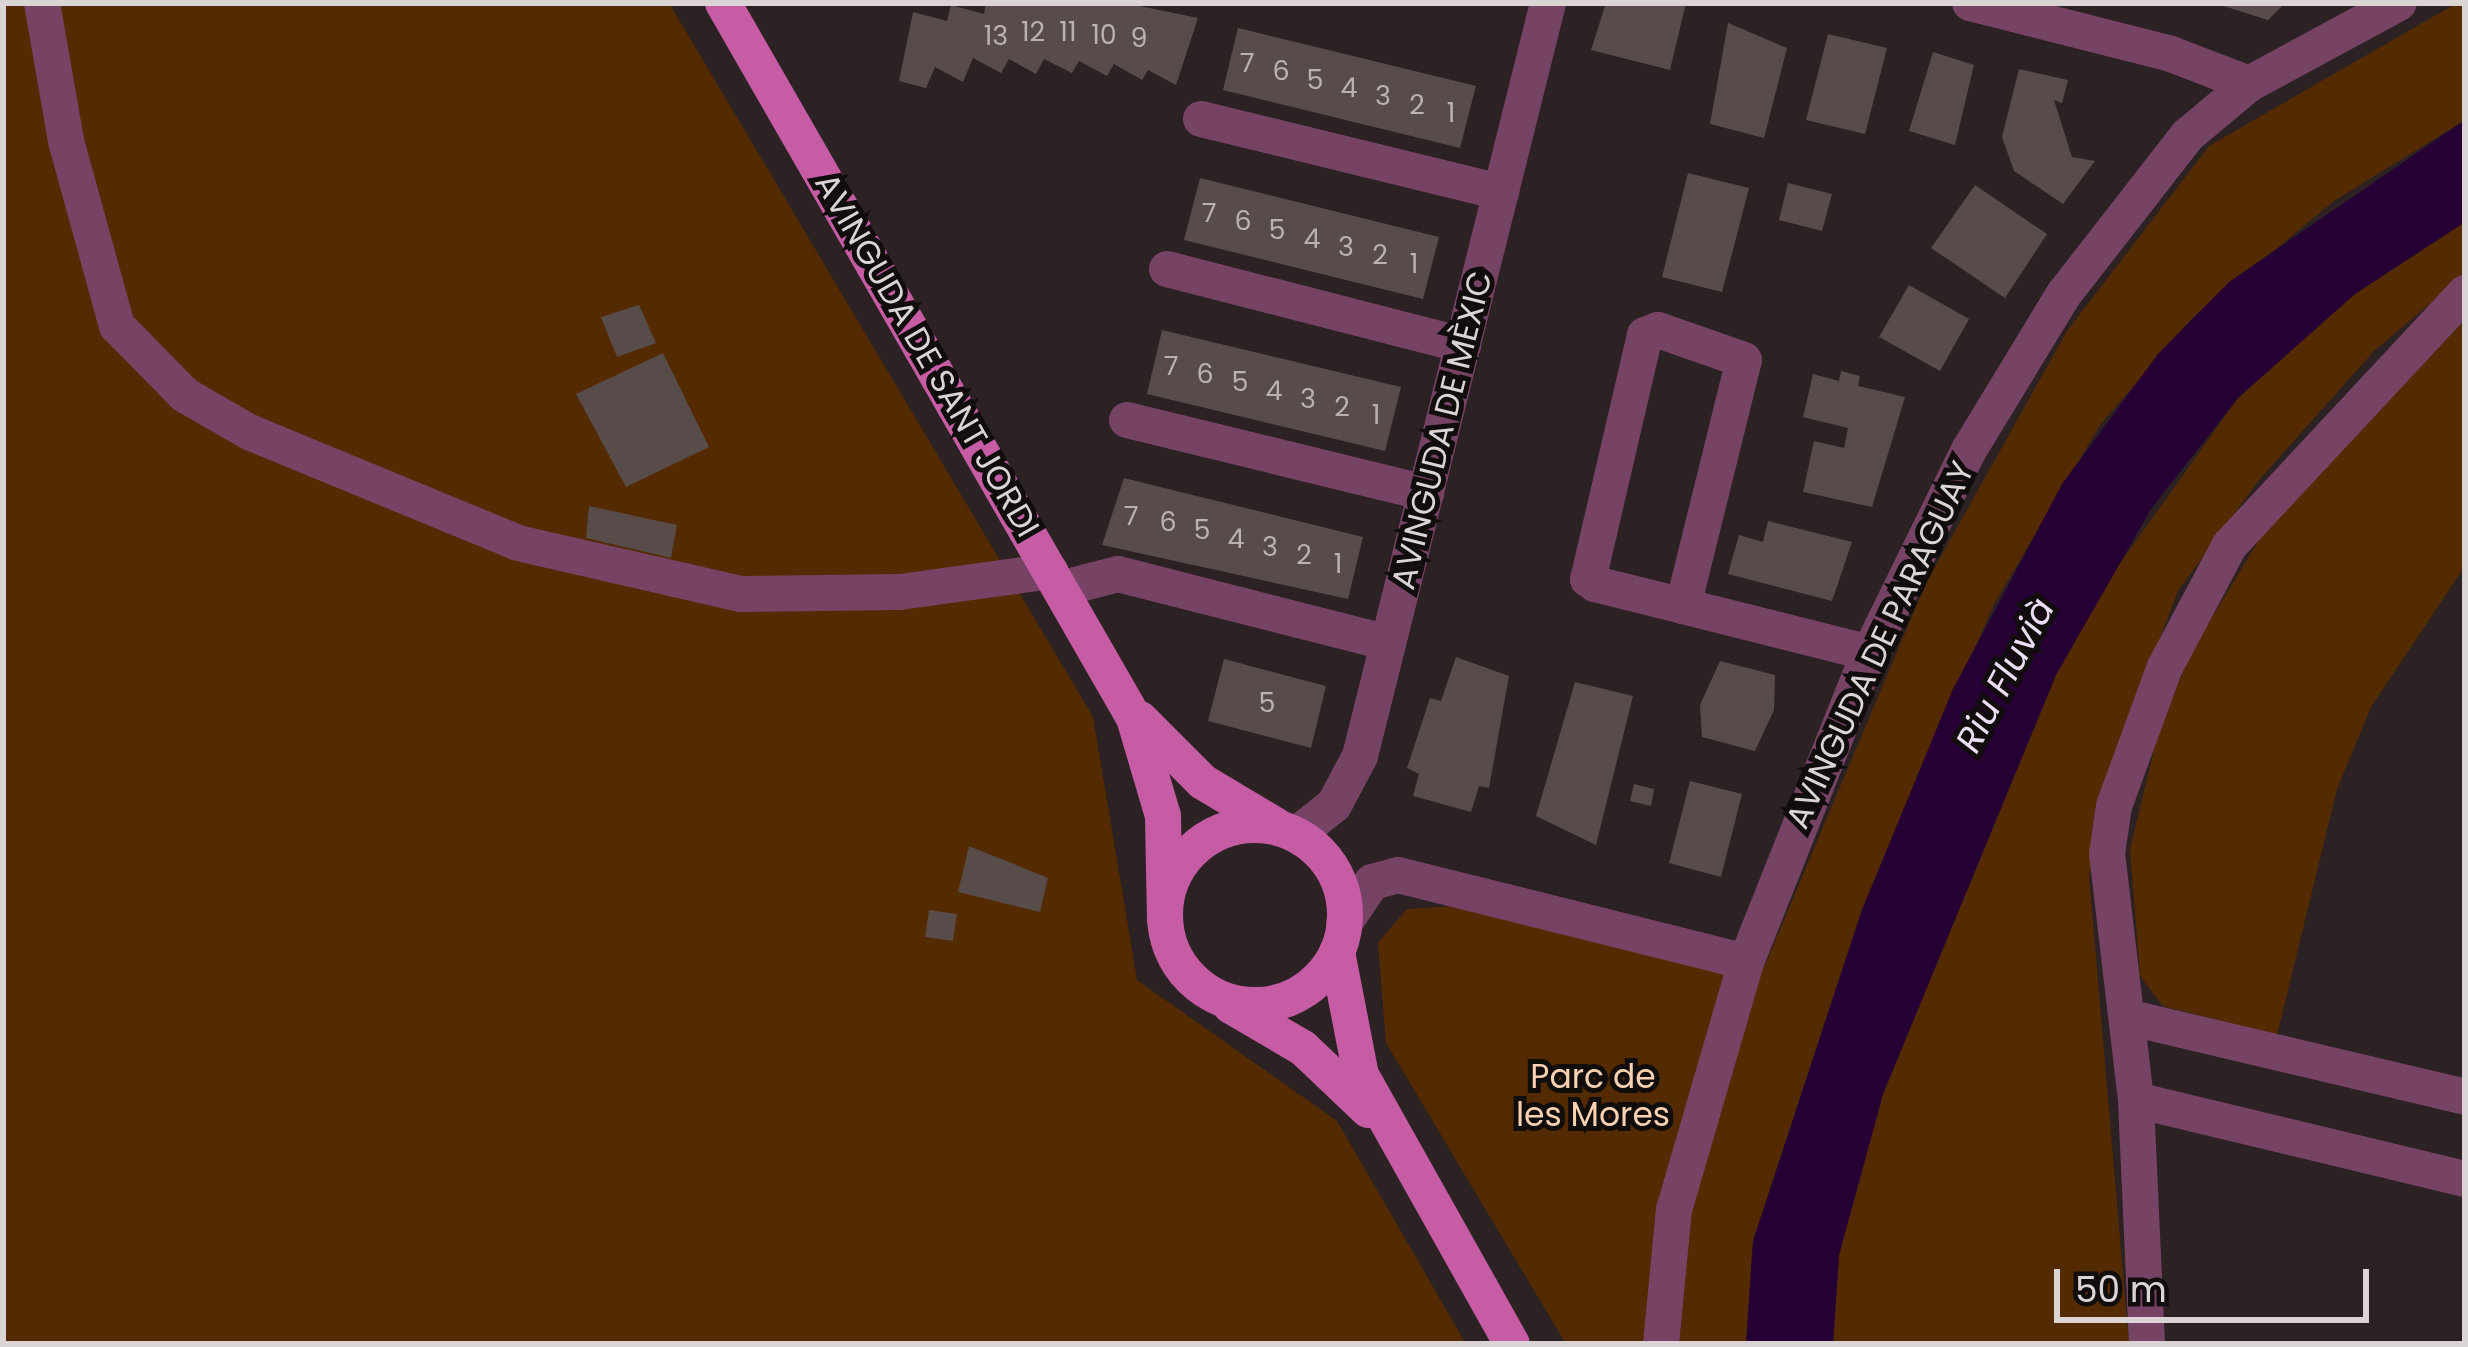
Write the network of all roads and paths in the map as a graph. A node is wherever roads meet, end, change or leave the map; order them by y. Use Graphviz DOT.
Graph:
graph roads {
  1 [pos="42,3"];
  2 [pos="723,3"];
  3 [pos="1548,3"];
  4 [pos="1970,3"];
  5 [pos="2399,3"];
  6 [pos="2249,85"];
  7 [pos="1201,119"];
  8 [pos="1502,192"];
  9 [pos="1167,269"];
  10 [pos="2465,293"];
  11 [pos="1463,345"];
  12 [pos="1127,420"];
  13 [pos="1426,493"];
  14 [pos="1056,580"];
  15 [pos="1683,606"];
  16 [pos="1388,643"];
  17 [pos="1870,653"];
  18 [pos="1130,708"];
  19 [pos="1290,833"];
  20 [pos="1165,917"];
  21 [pos="1341,938"];
  22 [pos="1746,962"];
  23 [pos="1218,998"];
  24 [pos="2127,1018"];
  25 [pos="2465,1097"];
  26 [pos="2136,1100"];
  27 [pos="1391,1136"];
  28 [pos="2465,1179"];
  29 [pos="1512,1344"];
  30 [pos="1660,1344"];
  31 [pos="2147,1344"];
  1 -- 14 [label="street"];
  2 -- 14 [label="main road, AVINGUDA DE SANT JORDI"];
  3 -- 8 [label="street, AVINGUDA DE MÈXIC"];
  4 -- 6 [label="street"];
  5 -- 6 [label="street, AVINGUDA DE PARAGUAY"];
  6 -- 17 [label="street, AVINGUDA DE PARAGUAY"];
  7 -- 8 [label="street"];
  8 -- 11 [label="street, AVINGUDA DE MÈXIC"];
  9 -- 11 [label="street"];
  10 -- 24 [label="street"];
  11 -- 13 [label="street, AVINGUDA DE MÈXIC"];
  12 -- 13 [label="street"];
  13 -- 16 [label="street, AVINGUDA DE MÈXIC"];
  14 -- 16 [label="street"];
  14 -- 18 [label="main road, AVINGUDA DE SANT JORDI"];
  15 -- 15 [label="street"];
  15 -- 17 [label="street"];
  16 -- 19 [label="street, AVINGUDA DE MÈXIC"];
  17 -- 22 [label="street, AVINGUDA DE PARAGUAY"];
  18 -- 19 [label="main road, AVINGUDA DE SANT JORDI"];
  18 -- 20 [label="main road, AVINGUDA DE SANT JORDI"];
  19 -- 20 [label="main road"];
  19 -- 21 [label="main road"];
  20 -- 23 [label="main road"];
  21 -- 22 [label="street"];
  21 -- 23 [label="main road"];
  21 -- 27 [label="main road"];
  22 -- 30 [label="street, AVINGUDA DE PARAGUAY"];
  23 -- 27 [label="main road"];
  24 -- 25 [label="street"];
  24 -- 26 [label="street"];
  26 -- 28 [label="street"];
  26 -- 31 [label="street"];
  27 -- 29 [label="main road"];
}
